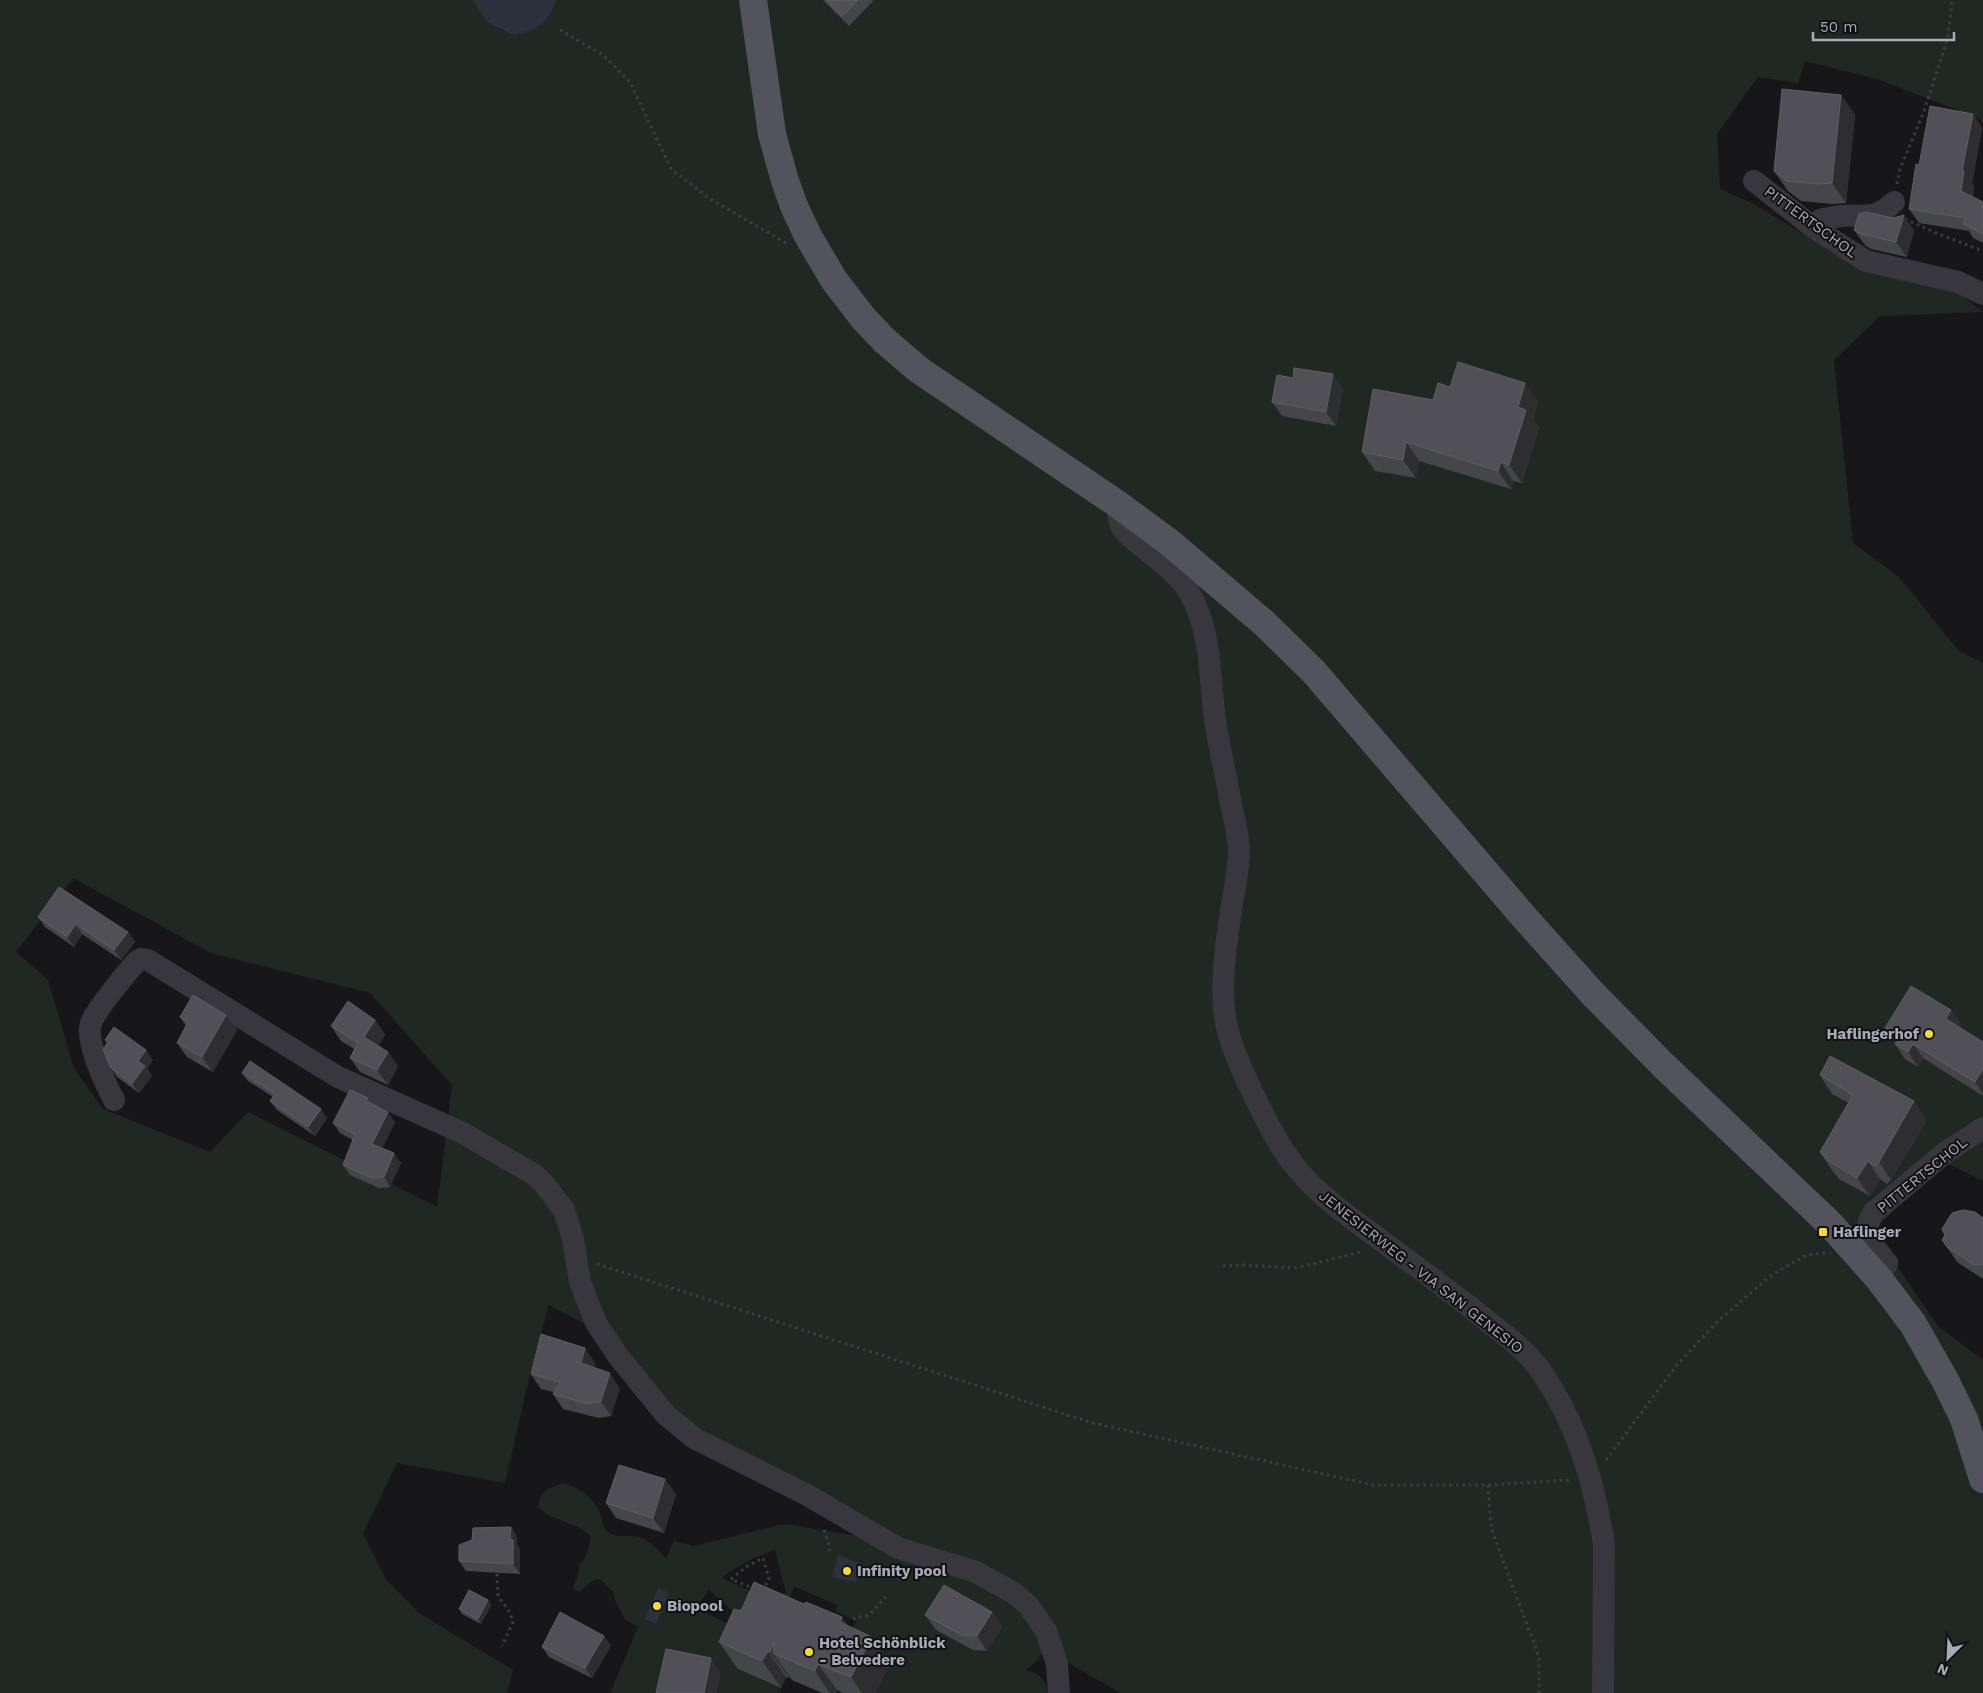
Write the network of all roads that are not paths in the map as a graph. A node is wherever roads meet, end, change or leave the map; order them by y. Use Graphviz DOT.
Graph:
graph roads {
  1 [pos="753,0"];
  2 [pos="1754,181"];
  3 [pos="1906,220"];
  4 [pos="1814,228"];
  5 [pos="1983,294"];
  6 [pos="1116,503"];
  7 [pos="114,1100"];
  8 [pos="1983,1128"];
  9 [pos="1879,1279"];
  10 [pos="1983,1479"];
  11 [pos="1059,1693"];
  12 [pos="1604,1693"];
  1 -- 6 [label="main road"];
  2 -- 4 [label="street, PITTERTSCHOL"];
  3 -- 4 [label="street"];
  4 -- 5 [label="street, PITTERTSCHOL"];
  6 -- 9 [label="main road"];
  6 -- 12 [label="street, JENESIERWEG - VIA SAN GENESIO"];
  7 -- 11 [label="street"];
  8 -- 9 [label="street, PITTERTSCHOL"];
  9 -- 10 [label="main road"];
}
